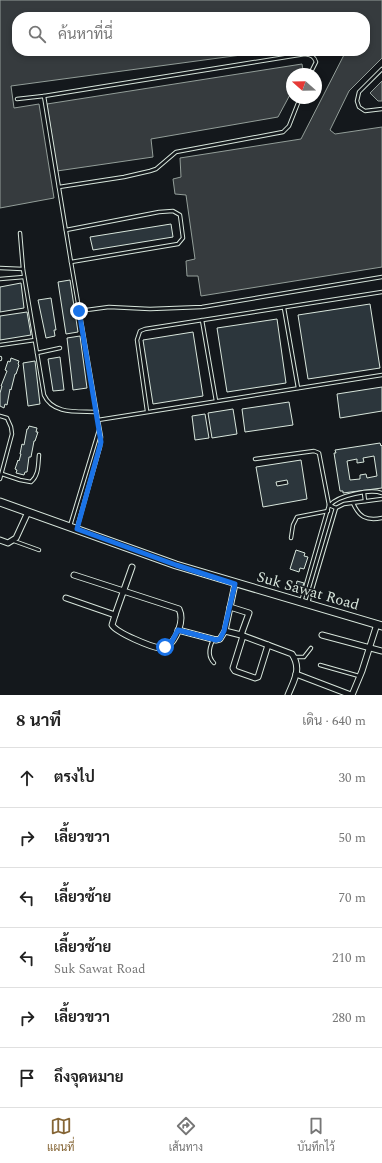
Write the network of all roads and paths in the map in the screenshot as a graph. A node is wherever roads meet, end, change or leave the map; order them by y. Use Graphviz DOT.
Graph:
graph roads {
  1 [pos="293,56"];
  2 [pos="312,56"];
  3 [pos="313,68"];
  4 [pos="382,69"];
  5 [pos="44,96"];
  6 [pos="17,99"];
  7 [pos="297,104"];
  8 [pos="382,109"];
  9 [pos="58,187"];
  10 [pos="66,230"];
  11 [pos="20,233"];
  12 [pos="71,262"];
  13 [pos="0,268"];
  14 [pos="23,269"];
  15 [pos="24,277"];
  16 [pos="382,277"];
  17 [pos="0,279"];
  18 [pos="382,293"];
  19 [pos="284,308"];
  20 [pos="79,311"];
  21 [pos="202,320"];
  22 [pos="35,340"];
  23 [pos="0,345"];
  24 [pos="60,348"];
  25 [pos="38,353"];
  26 [pos="382,375"];
  27 [pos="298,388"];
  28 [pos="216,401"];
  29 [pos="147,411"];
  30 [pos="97,412"];
  31 [pos="0,416"];
  32 [pos="98,420"];
  33 [pos="99,429"];
  34 [pos="39,455"];
  35 [pos="255,459"];
  36 [pos="2,471"];
  37 [pos="0,479"];
  38 [pos="364,493"];
  39 [pos="382,493"];
  40 [pos="382,499"];
  41 [pos="365,501"];
  42 [pos="0,502"];
  43 [pos="353,503"];
  44 [pos="329,505"];
  45 [pos="336,508"];
  46 [pos="328,511"];
  47 [pos="28,512"];
  48 [pos="382,518"];
  49 [pos="73,528"];
  50 [pos="291,538"];
  51 [pos="0,540"];
  52 [pos="14,541"];
  53 [pos="39,550"];
  54 [pos="316,552"];
  55 [pos="323,554"];
  56 [pos="132,567"];
  57 [pos="74,575"];
  58 [pos="235,584"];
  59 [pos="123,591"];
  60 [pos="66,598"];
  61 [pos="304,603"];
  62 [pos="231,605"];
  63 [pos="115,615"];
  64 [pos="380,625"];
  65 [pos="178,630"];
  66 [pos="224,631"];
  67 [pos="322,635"];
  68 [pos="242,636"];
  69 [pos="214,639"];
  70 [pos="268,645"];
  71 [pos="370,647"];
  72 [pos="311,648"];
  73 [pos="382,652"];
  74 [pos="294,657"];
  75 [pos="214,663"];
  76 [pos="320,664"];
  77 [pos="296,674"];
  78 [pos="360,676"];
  79 [pos="288,695"];
  80 [pos="352,695"];
  1 -- 5 [label="lane"];
  2 -- 3 [label="lane"];
  4 -- 8 [label="lane"];
  5 -- 6 [label="lane"];
  5 -- 9 [label="lane"];
  7 -- 9 [label="lane"];
  9 -- 10 [label="lane"];
  10 -- 12 [label="lane"];
  10 -- 12 [label="lane"];
  11 -- 14 [label="lane"];
  12 -- 20 [label="lane"];
  13 -- 14 [label="lane"];
  14 -- 15 [label="lane"];
  15 -- 17 [label="lane"];
  15 -- 22 [label="lane"];
  16 -- 20 [label="lane"];
  18 -- 19 [label="lane"];
  19 -- 21 [label="lane"];
  19 -- 27 [label="lane"];
  20 -- 30 [label="lane"];
  21 -- 28 [label="lane"];
  21 -- 29 [label="lane"];
  22 -- 23 [label="lane"];
  22 -- 25 [label="lane"];
  24 -- 25 [label="lane"];
  25 -- 30 [label="lane"];
  26 -- 27 [label="lane"];
  27 -- 28 [label="lane"];
  28 -- 29 [label="lane"];
  29 -- 32 [label="lane"];
  30 -- 32 [label="lane"];
  31 -- 36 [label="lane"];
  32 -- 33 [label="lane"];
  33 -- 49 [label="lane"];
  33 -- 49 [label="lane"];
  34 -- 36 [label="lane"];
  35 -- 44 [label="lane"];
  36 -- 37 [label="lane"];
  38 -- 39 [label="lane"];
  38 -- 41 [label="lane"];
  38 -- 44 [label="lane"];
  40 -- 41 [label="lane"];
  41 -- 43 [label="lane"];
  42 -- 47 [label="main road, Suk Sawat Road"];
  43 -- 45 [label="lane"];
  43 -- 48 [label="lane"];
  44 -- 45 [label="lane"];
  44 -- 46 [label="lane"];
  45 -- 55 [label="lane"];
  46 -- 50 [label="lane"];
  46 -- 54 [label="lane"];
  47 -- 49 [label="main road, Suk Sawat Road"];
  47 -- 52 [label="street"];
  49 -- 58 [label="main road, Suk Sawat Road"];
  51 -- 52 [label="street"];
  52 -- 53 [label="lane"];
  54 -- 55 [label="lane"];
  54 -- 61 [label="lane"];
  55 -- 61 [label="lane"];
  56 -- 59 [label="street"];
  57 -- 59 [label="street"];
  58 -- 61 [label="main road, Suk Sawat Road"];
  58 -- 62 [label="street"];
  59 -- 63 [label="street"];
  59 -- 65 [label="street"];
  60 -- 63 [label="street"];
  61 -- 64 [label="main road, Suk Sawat Road"];
  62 -- 66 [label="street"];
  62 -- 68 [label="street"];
  63 -- 65 [label="street"];
  64 -- 71 [label="street"];
  65 -- 69 [label="street"];
  66 -- 68 [label="street"];
  66 -- 69 [label="street"];
  67 -- 71 [label="street"];
  68 -- 70 [label="street"];
  68 -- 70 [label="street"];
  69 -- 75 [label="lane"];
  70 -- 74 [label="street"];
  71 -- 73 [label="street"];
  71 -- 78 [label="street"];
  72 -- 74 [label="lane"];
  74 -- 77 [label="street"];
  76 -- 78 [label="lane"];
  77 -- 79 [label="street"];
  77 -- 80 [label="street"];
  78 -- 80 [label="street"];
}
